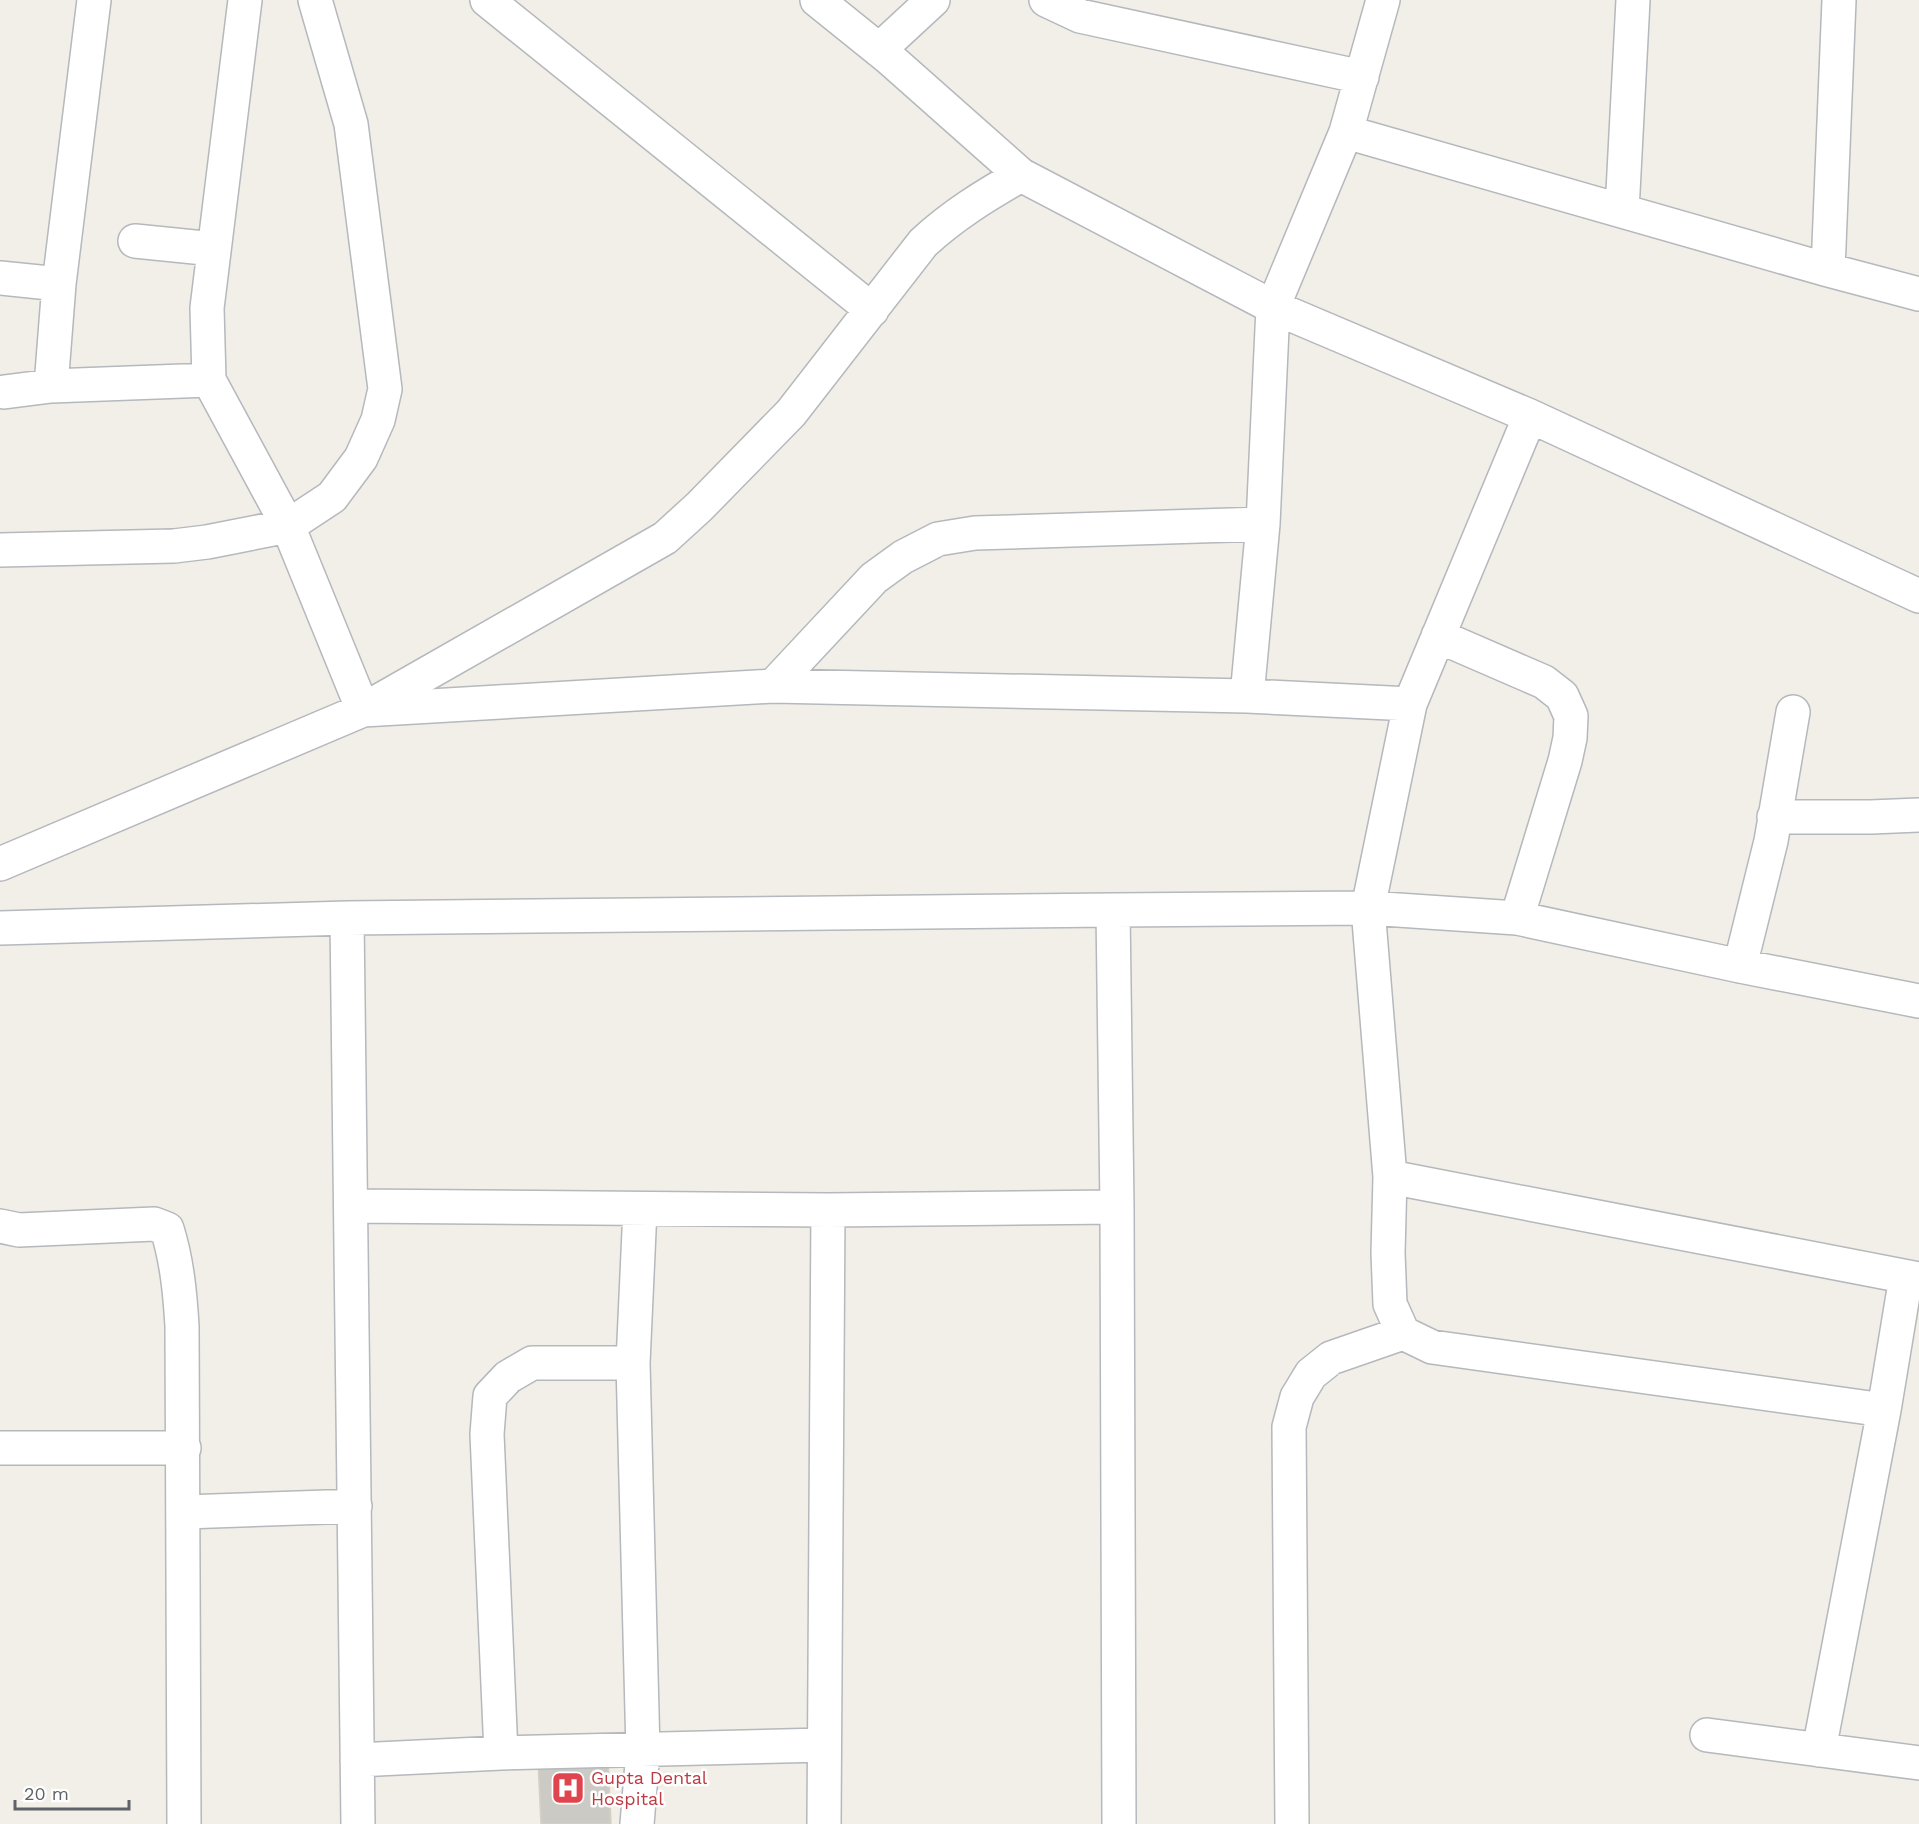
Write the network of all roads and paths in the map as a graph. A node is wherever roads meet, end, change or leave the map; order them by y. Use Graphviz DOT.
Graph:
graph roads {
  1 [pos="94,0"];
  2 [pos="245,0"];
  3 [pos="315,0"];
  4 [pos="487,0"];
  5 [pos="817,0"];
  6 [pos="933,0"];
  7 [pos="1046,0"];
  8 [pos="1383,0"];
  9 [pos="1633,0"];
  10 [pos="1839,0"];
  11 [pos="879,50"];
  12 [pos="1362,77"];
  13 [pos="1346,132"];
  14 [pos="1020,175"];
  15 [pos="1622,211"];
  16 [pos="135,241"];
  17 [pos="214,249"];
  18 [pos="1828,270"];
  19 [pos="0,279"];
  20 [pos="59,284"];
  21 [pos="1919,294"];
  22 [pos="1273,307"];
  23 [pos="872,310"];
  24 [pos="209,380"];
  25 [pos="51,386"];
  26 [pos="4,392"];
  27 [pos="1530,416"];
  28 [pos="1263,524"];
  29 [pos="288,526"];
  30 [pos="0,550"];
  31 [pos="1919,596"];
  32 [pos="1438,636"];
  33 [pos="773,686"];
  34 [pos="1247,696"];
  35 [pos="1410,704"];
  36 [pos="363,710"];
  37 [pos="1793,712"];
  38 [pos="1919,814"];
  39 [pos="1774,817"];
  40 [pos="0,864"];
  41 [pos="1368,909"];
  42 [pos="1113,910"];
  43 [pos="347,918"];
  44 [pos="1517,918"];
  45 [pos="0,928"];
  46 [pos="1740,966"];
  47 [pos="1919,1001"];
  48 [pos="1390,1178"];
  49 [pos="351,1206"];
  50 [pos="1117,1207"];
  51 [pos="640,1209"];
  52 [pos="828,1210"];
  53 [pos="0,1226"];
  54 [pos="1913,1278"];
  55 [pos="1403,1333"];
  56 [pos="633,1363"];
  57 [pos="1884,1410"];
  58 [pos="0,1448"];
  59 [pos="184,1448"];
  60 [pos="355,1506"];
  61 [pos="184,1512"];
  62 [pos="1707,1736"];
  63 [pos="823,1744"];
  64 [pos="643,1750"];
  65 [pos="1819,1750"];
  66 [pos="501,1753"];
  67 [pos="357,1760"];
  68 [pos="1919,1763"];
  69 [pos="184,1824"];
  70 [pos="358,1824"];
  71 [pos="637,1824"];
  72 [pos="824,1824"];
  73 [pos="1119,1824"];
  74 [pos="1292,1824"];
  1 -- 20 [label="street"];
  2 -- 17 [label="street"];
  3 -- 29 [label="street"];
  4 -- 23 [label="street"];
  5 -- 11 [label="street"];
  6 -- 11 [label="street"];
  7 -- 12 [label="street"];
  8 -- 12 [label="street"];
  9 -- 15 [label="street"];
  10 -- 18 [label="street"];
  11 -- 14 [label="street"];
  12 -- 13 [label="street"];
  13 -- 15 [label="street"];
  13 -- 22 [label="street"];
  14 -- 22 [label="street"];
  14 -- 23 [label="street"];
  15 -- 18 [label="street"];
  16 -- 17 [label="street"];
  17 -- 24 [label="street"];
  18 -- 21 [label="street"];
  19 -- 20 [label="street"];
  20 -- 25 [label="street"];
  22 -- 27 [label="street"];
  22 -- 28 [label="street"];
  23 -- 36 [label="street"];
  24 -- 25 [label="street"];
  24 -- 29 [label="street"];
  25 -- 26 [label="street"];
  27 -- 31 [label="street"];
  27 -- 32 [label="street"];
  28 -- 33 [label="street"];
  28 -- 34 [label="street"];
  29 -- 30 [label="street"];
  29 -- 36 [label="street"];
  32 -- 35 [label="street"];
  32 -- 44 [label="street"];
  33 -- 34 [label="street"];
  33 -- 36 [label="street"];
  34 -- 35 [label="street"];
  35 -- 41 [label="street"];
  36 -- 40 [label="street"];
  37 -- 39 [label="street"];
  38 -- 39 [label="street"];
  39 -- 46 [label="street"];
  41 -- 42 [label="street"];
  41 -- 44 [label="street"];
  41 -- 48 [label="street"];
  42 -- 43 [label="street"];
  42 -- 50 [label="street"];
  43 -- 45 [label="street"];
  43 -- 49 [label="street"];
  44 -- 46 [label="street"];
  46 -- 47 [label="street"];
  48 -- 54 [label="street"];
  48 -- 55 [label="street"];
  49 -- 51 [label="street"];
  49 -- 60 [label="street"];
  50 -- 52 [label="street"];
  50 -- 73 [label="street"];
  51 -- 52 [label="street"];
  51 -- 56 [label="street"];
  52 -- 63 [label="street"];
  53 -- 59 [label="street"];
  54 -- 57 [label="street"];
  55 -- 57 [label="street"];
  55 -- 74 [label="street"];
  56 -- 64 [label="street"];
  56 -- 66 [label="street"];
  57 -- 65 [label="street"];
  58 -- 59 [label="street"];
  59 -- 61 [label="street"];
  60 -- 61 [label="street"];
  60 -- 67 [label="street"];
  61 -- 69 [label="street"];
  62 -- 65 [label="street"];
  63 -- 64 [label="street"];
  63 -- 72 [label="street"];
  64 -- 66 [label="street"];
  64 -- 71 [label="street"];
  65 -- 68 [label="street"];
  66 -- 67 [label="street"];
  67 -- 70 [label="street"];
}
